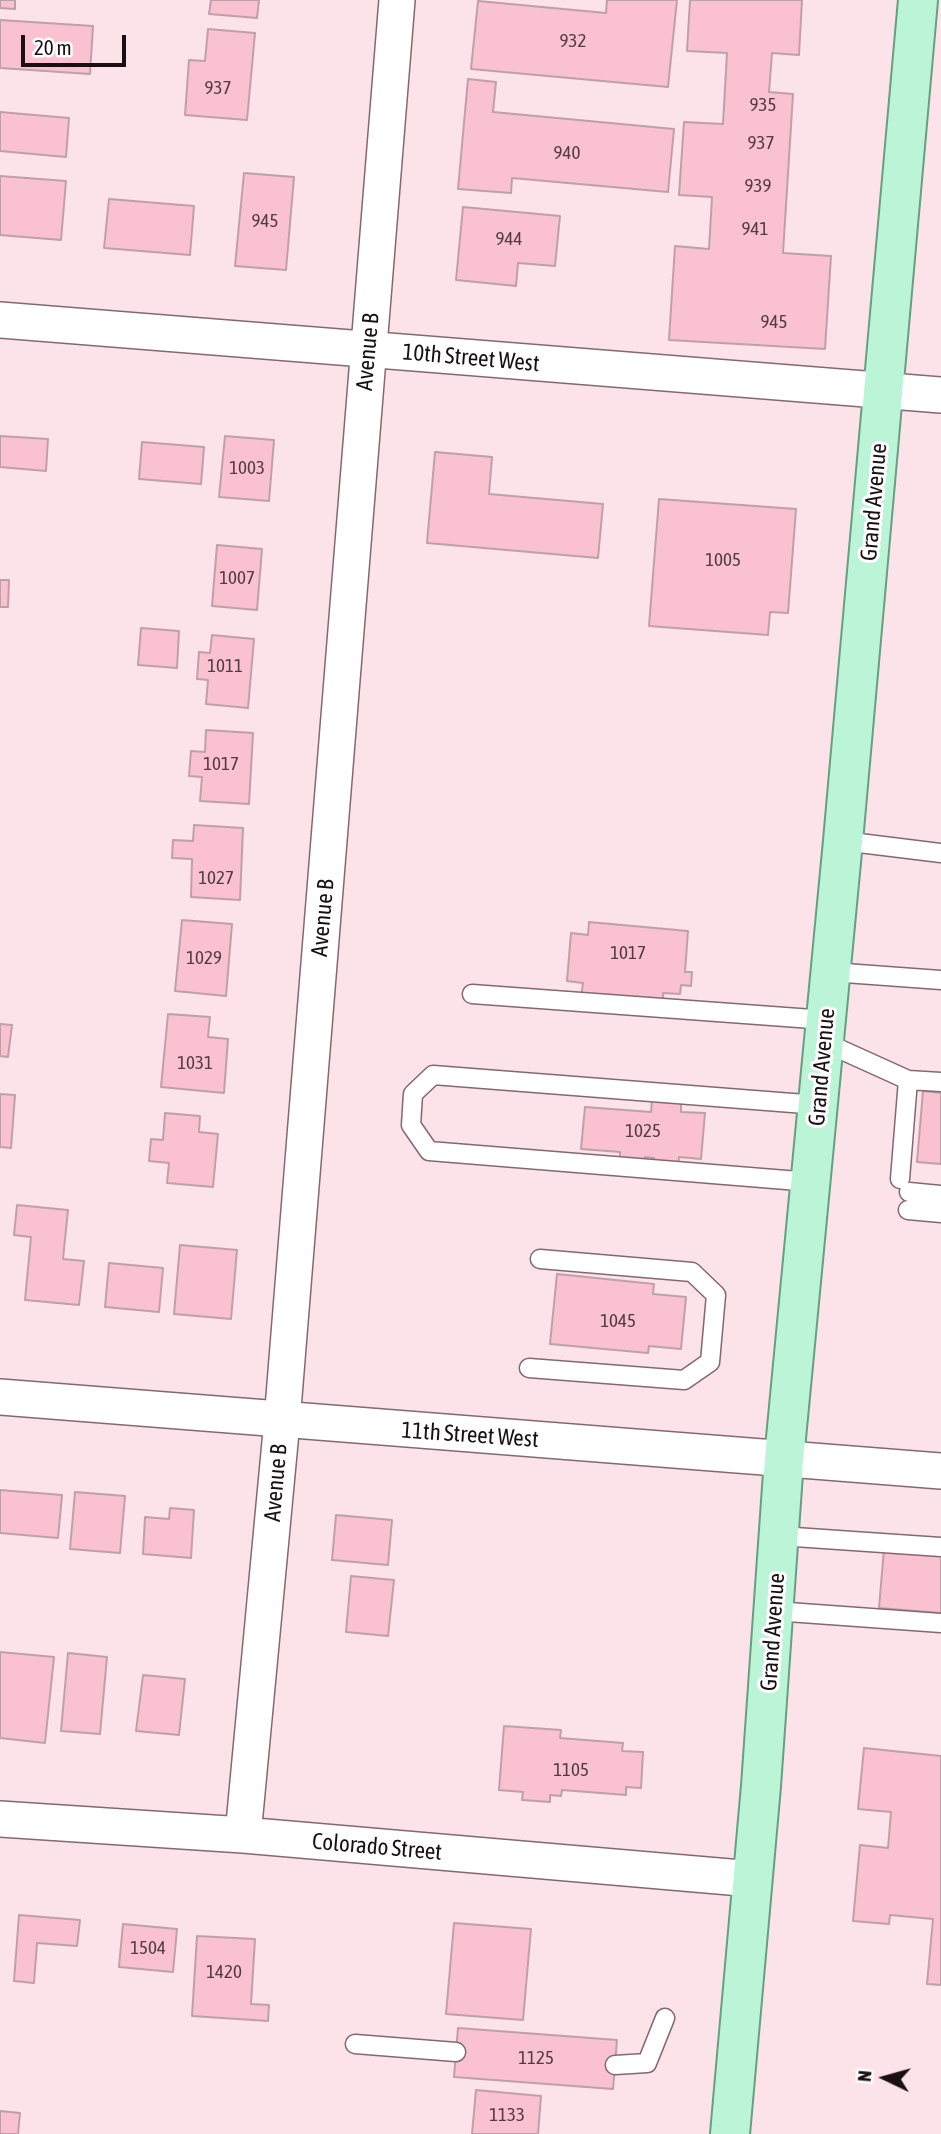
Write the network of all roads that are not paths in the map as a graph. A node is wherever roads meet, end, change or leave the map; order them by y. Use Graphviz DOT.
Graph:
graph roads {
  1 [pos="397,0"];
  2 [pos="918,0"];
  3 [pos="0,320"];
  4 [pos="368,349"];
  5 [pos="883,391"];
  6 [pos="941,395"];
  7 [pos="843,841"];
  8 [pos="941,853"];
  9 [pos="831,971"];
  10 [pos="941,979"];
  11 [pos="472,994"];
  12 [pos="825,1031"];
  13 [pos="908,1080"];
  14 [pos="941,1082"];
  15 [pos="818,1105"];
  16 [pos="811,1182"];
  17 [pos="906,1194"];
  18 [pos="941,1195"];
  19 [pos="941,1213"];
  20 [pos="540,1259"];
  21 [pos="529,1368"];
  22 [pos="0,1397"];
  23 [pos="282,1421"];
  24 [pos="784,1458"];
  25 [pos="941,1471"];
  26 [pos="780,1536"];
  27 [pos="941,1547"];
  28 [pos="774,1611"];
  29 [pos="941,1623"];
  30 [pos="0,1819"];
  31 [pos="243,1835"];
  32 [pos="753,1880"];
  33 [pos="665,2018"];
  34 [pos="355,2044"];
  35 [pos="456,2052"];
  36 [pos="615,2065"];
  37 [pos="730,2134"];
  1 -- 4 [label="street, Avenue B"];
  2 -- 5 [label="main road, Grand Avenue"];
  3 -- 4 [label="street, 10th Street West"];
  4 -- 5 [label="street, 10th Street West"];
  4 -- 23 [label="street, Avenue B"];
  5 -- 6 [label="street, 10th Street West"];
  5 -- 7 [label="main road, Grand Avenue"];
  7 -- 8 [label="lane"];
  7 -- 9 [label="main road, Grand Avenue"];
  9 -- 10 [label="lane"];
  9 -- 12 [label="main road, Grand Avenue"];
  11 -- 12 [label="lane"];
  12 -- 13 [label="lane"];
  12 -- 15 [label="main road, Grand Avenue"];
  13 -- 14 [label="lane"];
  13 -- 17 [label="lane"];
  15 -- 16 [label="main road, Grand Avenue"];
  15 -- 16 [label="lane"];
  16 -- 24 [label="main road, Grand Avenue"];
  17 -- 18 [label="lane"];
  17 -- 19 [label="lane"];
  20 -- 21 [label="lane"];
  22 -- 23 [label="street, 11th Street West"];
  23 -- 24 [label="street, 11th Street West"];
  23 -- 31 [label="street, Avenue B"];
  24 -- 25 [label="street, 11th Street West"];
  24 -- 26 [label="main road, Grand Avenue"];
  26 -- 27 [label="lane"];
  26 -- 28 [label="main road, Grand Avenue"];
  28 -- 29 [label="lane"];
  28 -- 32 [label="main road, Grand Avenue"];
  30 -- 31 [label="street, Colorado Street"];
  31 -- 32 [label="street, Colorado Street"];
  32 -- 37 [label="main road, Grand Avenue"];
  33 -- 36 [label="lane"];
  34 -- 35 [label="lane"];
}
